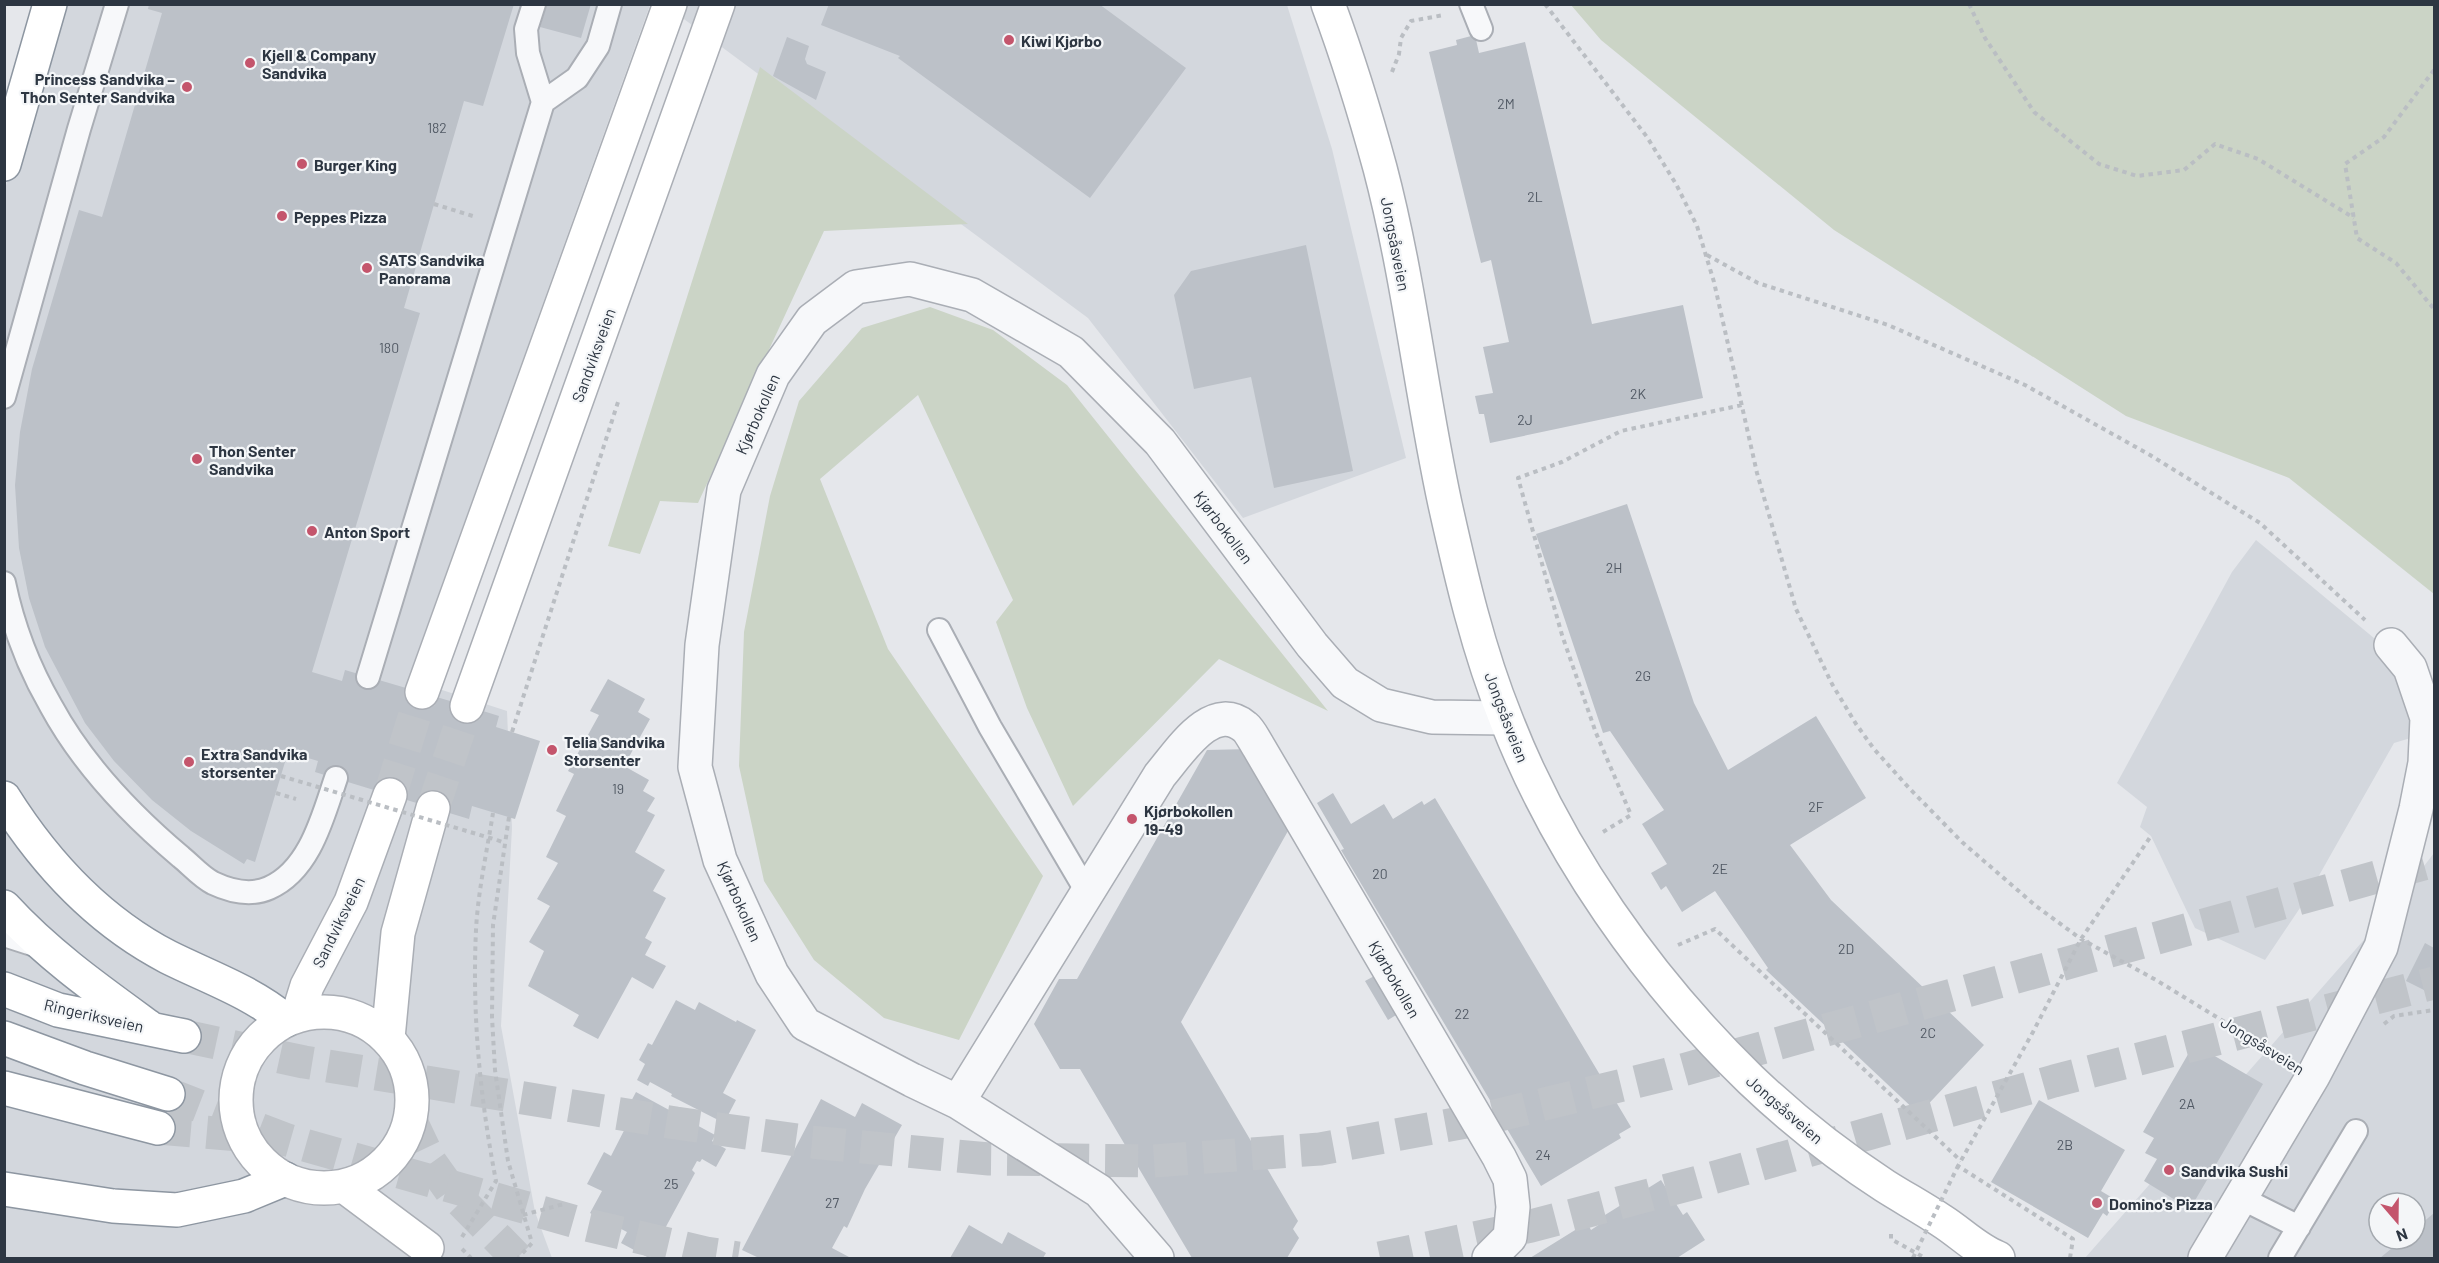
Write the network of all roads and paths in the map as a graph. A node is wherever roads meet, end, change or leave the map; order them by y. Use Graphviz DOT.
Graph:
graph roads {
  1 [pos="50,4"];
  2 [pos="117,4"];
  3 [pos="534,4"];
  4 [pos="610,4"];
  5 [pos="670,4"];
  6 [pos="718,4"];
  7 [pos="1328,4"];
  8 [pos="1545,4"];
  9 [pos="1969,4"];
  10 [pos="1475,15"];
  11 [pos="2434,70"];
  12 [pos="1390,75"];
  13 [pos="543,102"];
  14 [pos="4,164"];
  15 [pos="2354,218"];
  16 [pos="1706,254"];
  17 [pos="2434,309"];
  18 [pos="620,397"];
  19 [pos="4,398"];
  20 [pos="1742,405"];
  21 [pos="4,583"];
  22 [pos="939,630"];
  23 [pos="2391,645"];
  24 [pos="368,676"];
  25 [pos="422,692"];
  26 [pos="467,706"];
  27 [pos="1505,718"];
  28 [pos="512,732"];
  29 [pos="281,776"];
  30 [pos="336,778"];
  31 [pos="390,795"];
  32 [pos="4,798"];
  33 [pos="433,808"];
  34 [pos="493,813"];
  35 [pos="509,817"];
  36 [pos="2151,836"];
  37 [pos="1595,837"];
  38 [pos="505,843"];
  39 [pos="1087,892"];
  40 [pos="4,907"];
  41 [pos="4,934"];
  42 [pos="2081,939"];
  43 [pos="1672,948"];
  44 [pos="48,950"];
  45 [pos="4,989"];
  46 [pos="292,1018"];
  47 [pos="149,1027"];
  48 [pos="184,1036"];
  49 [pos="4,1038"];
  50 [pos="387,1038"];
  51 [pos="2313,1076"];
  52 [pos="4,1088"];
  53 [pos="168,1094"];
  54 [pos="958,1102"];
  55 [pos="158,1128"];
  56 [pos="2356,1131"];
  57 [pos="1961,1161"];
  58 [pos="1958,1166"];
  59 [pos="285,1179"];
  60 [pos="344,1186"];
  61 [pos="4,1189"];
  62 [pos="2241,1198"];
  63 [pos="564,1204"];
  64 [pos="523,1215"];
  65 [pos="2299,1227"];
  66 [pos="1891,1239"];
  67 [pos="442,1246"];
  68 [pos="1992,1257"];
  69 [pos="2204,1257"];
  70 [pos="518,1258"];
  71 [pos="1157,1258"];
  72 [pos="1489,1258"];
  73 [pos="1913,1258"];
  74 [pos="1924,1258"];
  75 [pos="2070,1258"];
  76 [pos="2280,1258"];
  1 -- 14 [label="main road"];
  2 -- 19 [label="lane"];
  3 -- 13 [label="lane"];
  4 -- 13 [label="lane"];
  5 -- 25 [label="main road"];
  6 -- 26 [label="main road, Sandviksveien"];
  7 -- 27 [label="main road, Jongsåsveien"];
  8 -- 16 [label="path, Jongsåsveien"];
  9 -- 15 [label="path"];
  10 -- 12 [label="path"];
  11 -- 15 [label="path"];
  13 -- 24 [label="lane"];
  15 -- 17 [label="path"];
  16 -- 20 [label="path, Jongsåsveien"];
  16 -- 23 [label="path"];
  18 -- 28 [label="path"];
  20 -- 37 [label="path"];
  20 -- 42 [label="path, Jongsåsveien"];
  21 -- 30 [label="lane"];
  22 -- 39 [label="lane"];
  23 -- 51 [label="street"];
  27 -- 54 [label="street, Kjørbokollen"];
  27 -- 68 [label="main road, Jongsåsveien"];
  29 -- 38 [label="path, bridge"];
  31 -- 46 [label="main road, Sandviksveien"];
  32 -- 46 [label="main road"];
  33 -- 50 [label="main road"];
  34 -- 67 [label="path"];
  35 -- 38 [label="path"];
  36 -- 42 [label="path"];
  38 -- 64 [label="path"];
  39 -- 54 [label="street, Kjørbokollen"];
  39 -- 72 [label="street, Kjørbokollen"];
  40 -- 44 [label="main road"];
  41 -- 44 [label="lane"];
  42 -- 51 [label="path, Jongsåsveien"];
  42 -- 57 [label="path"];
  43 -- 57 [label="path"];
  44 -- 47 [label="main road"];
  45 -- 47 [label="main road, Ringeriksveien"];
  46 -- 50 [label="main road"];
  46 -- 59 [label="main road"];
  47 -- 48 [label="main road, Ringeriksveien"];
  49 -- 53 [label="main road"];
  50 -- 60 [label="main road"];
  51 -- 62 [label="street"];
  52 -- 55 [label="main road"];
  54 -- 71 [label="street, Kjørbokollen"];
  56 -- 65 [label="lane"];
  57 -- 58 [label="path"];
  58 -- 73 [label="path, bridge"];
  58 -- 75 [label="path"];
  59 -- 60 [label="main road"];
  59 -- 61 [label="main road"];
  60 -- 67 [label="main road"];
  62 -- 65 [label="lane"];
  62 -- 69 [label="street"];
  63 -- 64 [label="path"];
  64 -- 70 [label="path"];
  65 -- 76 [label="lane"];
  66 -- 74 [label="path"];
}
